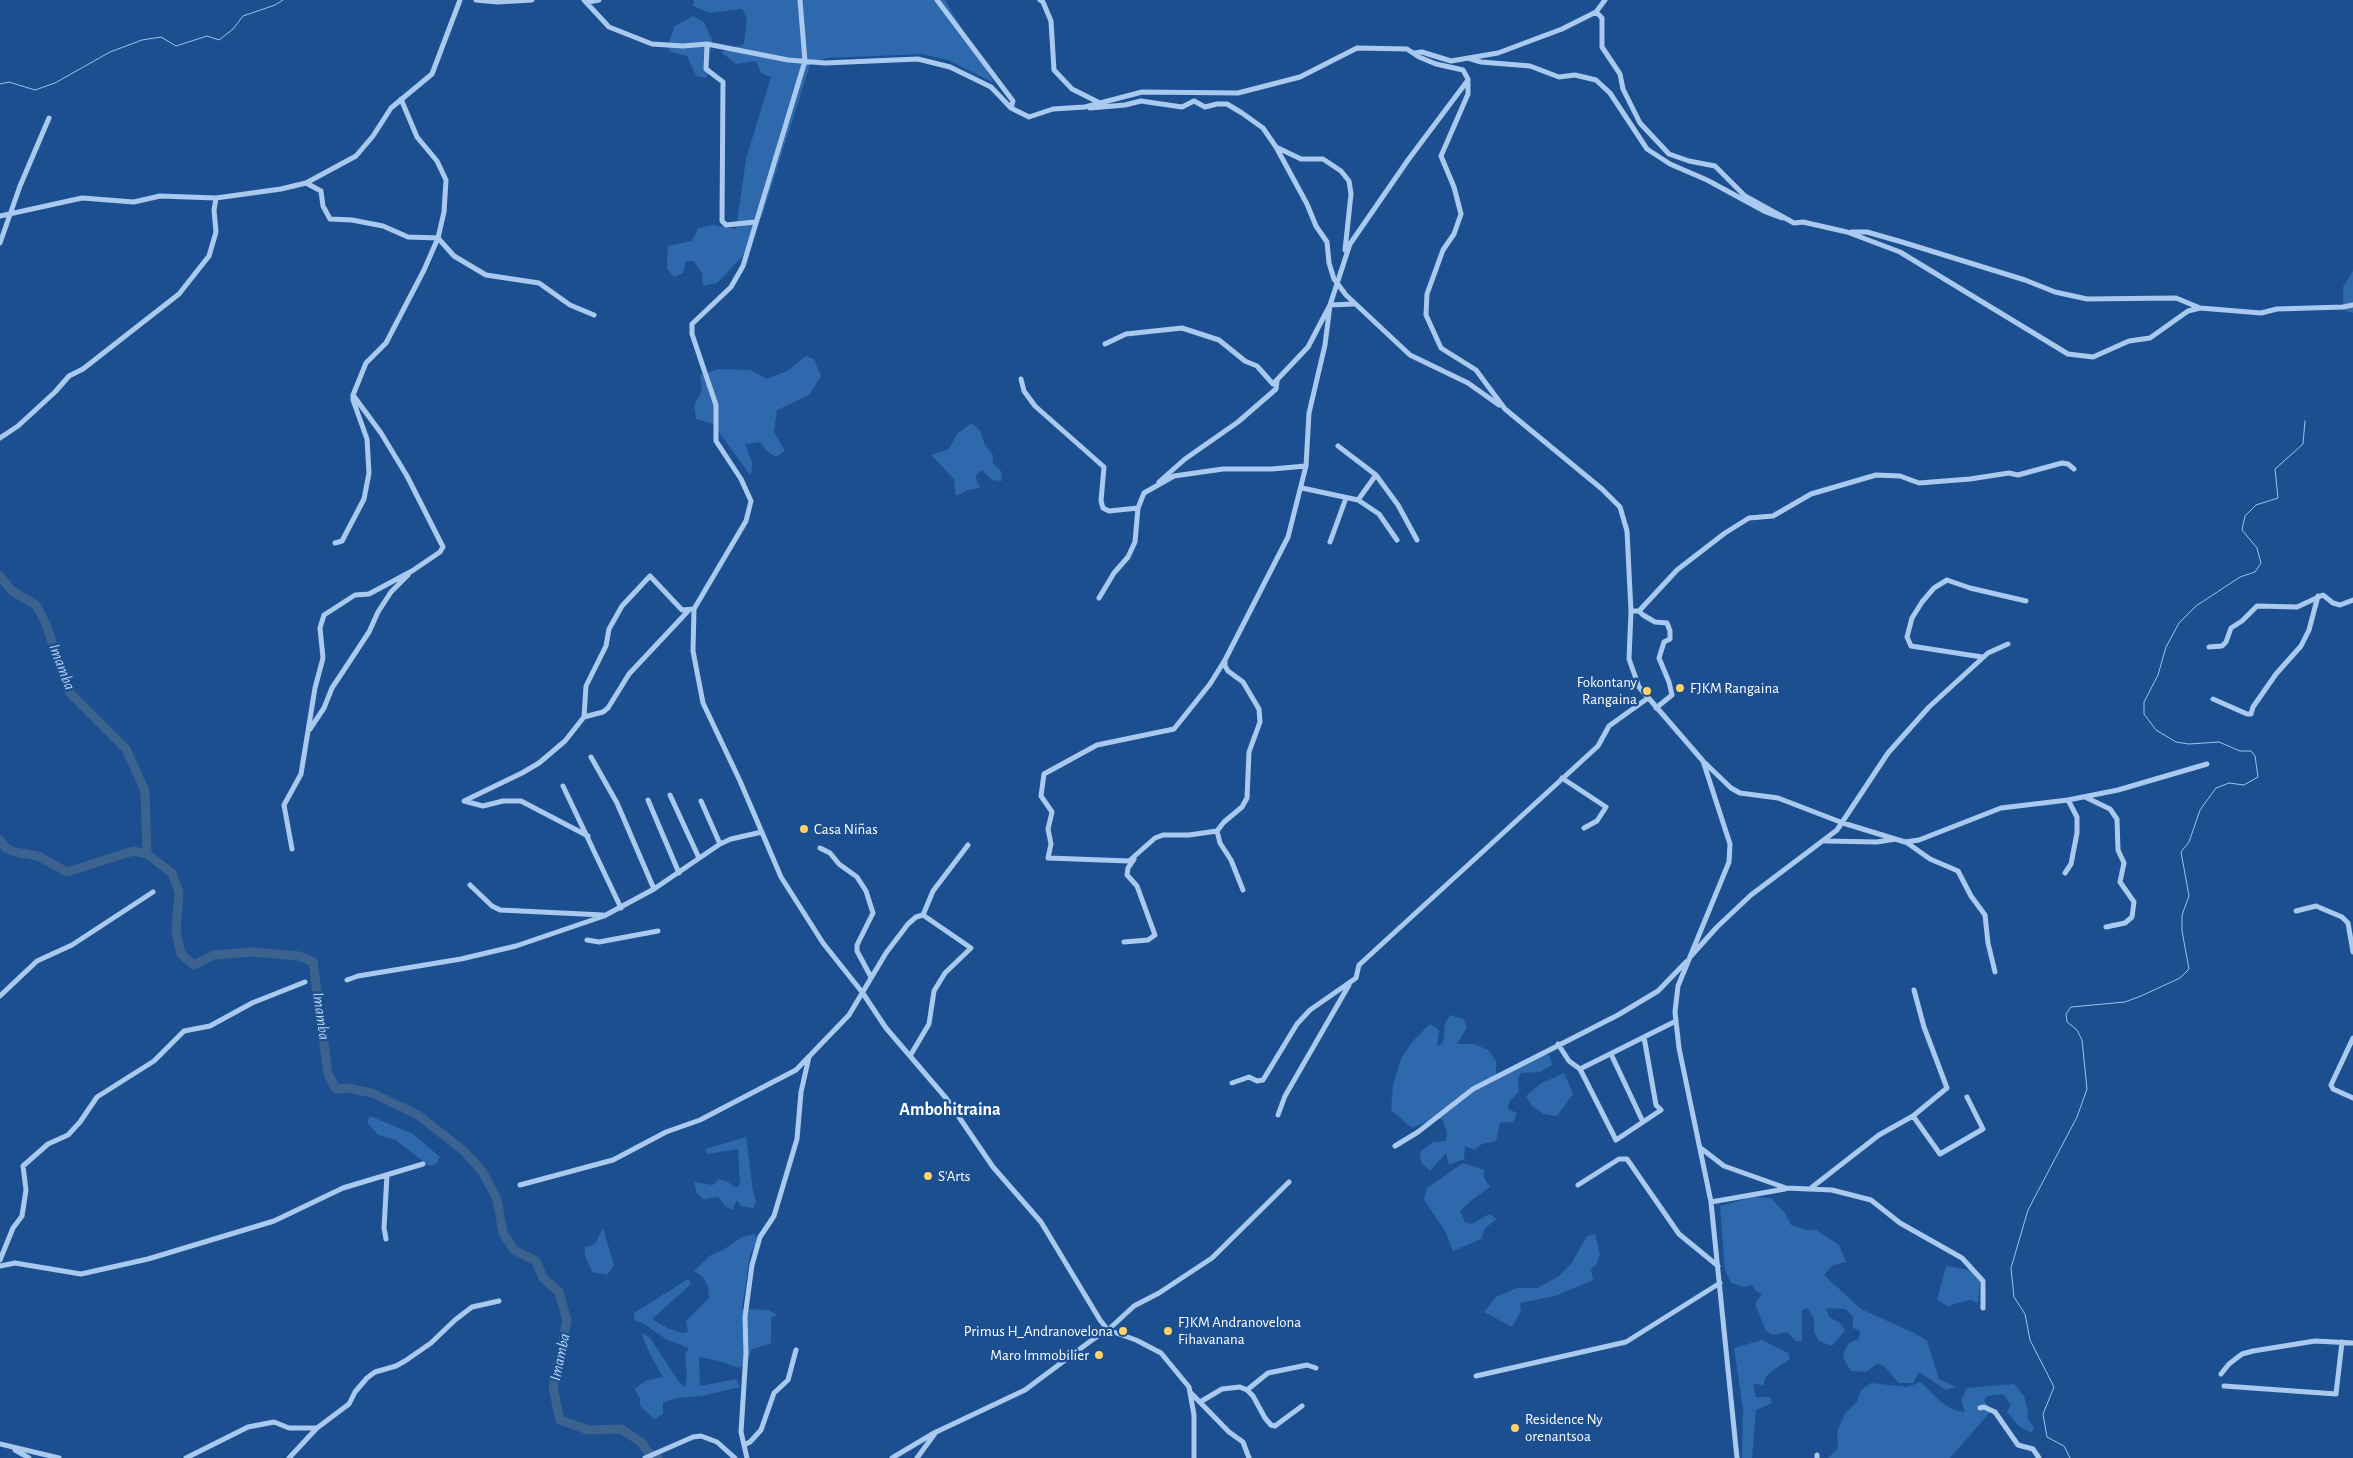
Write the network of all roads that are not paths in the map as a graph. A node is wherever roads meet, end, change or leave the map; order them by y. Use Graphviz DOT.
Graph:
graph roads {
  1 [pos="460,0"];
  2 [pos="476,0"];
  3 [pos="532,0"];
  4 [pos="599,0"];
  5 [pos="800,0"];
  6 [pos="937,0"];
  7 [pos="1040,0"];
  8 [pos="1605,0"];
  9 [pos="586,1"];
  10 [pos="1596,12"];
  11 [pos="707,44"];
  12 [pos="1413,53"];
  13 [pos="1468,58"];
  14 [pos="805,61"];
  15 [pos="1468,79"];
  16 [pos="401,99"];
  17 [pos="1098,102"];
  18 [pos="1085,107"];
  19 [pos="1011,108"];
  20 [pos="49,118"];
  21 [pos="1276,147"];
  22 [pos="306,183"];
  23 [pos="216,198"];
  24 [pos="10,214"];
  25 [pos="0,216"];
  26 [pos="755,222"];
  27 [pos="1794,223"];
  28 [pos="1847,232"];
  29 [pos="438,238"];
  30 [pos="0,243"];
  31 [pos="1343,265"];
  32 [pos="1337,283"];
  33 [pos="1354,304"];
  34 [pos="1330,305"];
  35 [pos="2353,305"];
  36 [pos="2200,308"];
  37 [pos="594,315"];
  38 [pos="1105,344"];
  39 [pos="1021,379"];
  40 [pos="1277,381"];
  41 [pos="353,395"];
  42 [pos="1505,409"];
  43 [pos="0,438"];
  44 [pos="1338,446"];
  45 [pos="1306,466"];
  46 [pos="2074,470"];
  47 [pos="1376,475"];
  48 [pos="1302,488"];
  49 [pos="1150,490"];
  50 [pos="1346,498"];
  51 [pos="1358,500"];
  52 [pos="1138,508"];
  53 [pos="1397,540"];
  54 [pos="1417,540"];
  55 [pos="1330,542"];
  56 [pos="335,543"];
  57 [pos="412,571"];
  58 [pos="2318,596"];
  59 [pos="1099,598"];
  60 [pos="2353,600"];
  61 [pos="2026,601"];
  62 [pos="692,610"];
  63 [pos="1631,611"];
  64 [pos="1639,611"];
  65 [pos="2008,644"];
  66 [pos="2209,647"];
  67 [pos="1982,657"];
  68 [pos="1225,660"];
  69 [pos="1648,698"];
  70 [pos="2213,699"];
  71 [pos="1656,708"];
  72 [pos="584,717"];
  73 [pos="308,732"];
  74 [pos="591,757"];
  75 [pos="1703,761"];
  76 [pos="2207,764"];
  77 [pos="1562,778"];
  78 [pos="563,786"];
  79 [pos="670,795"];
  80 [pos="2085,797"];
  81 [pos="648,800"];
  82 [pos="2068,800"];
  83 [pos="701,801"];
  84 [pos="1844,823"];
  85 [pos="1584,828"];
  86 [pos="1217,831"];
  87 [pos="762,832"];
  88 [pos="588,836"];
  89 [pos="1896,839"];
  90 [pos="1824,841"];
  91 [pos="1905,842"];
  92 [pos="720,844"];
  93 [pos="968,845"];
  94 [pos="820,848"];
  95 [pos="292,849"];
  96 [pos="1135,856"];
  97 [pos="699,858"];
  98 [pos="679,872"];
  99 [pos="2066,873"];
  100 [pos="470,885"];
  101 [pos="654,889"];
  102 [pos="1243,890"];
  103 [pos="153,892"];
  104 [pos="621,908"];
  105 [pos="2296,911"];
  106 [pos="606,915"];
  107 [pos="922,915"];
  108 [pos="2106,927"];
  109 [pos="658,931"];
  110 [pos="587,940"];
  111 [pos="1124,942"];
  112 [pos="2353,952"];
  113 [pos="1689,958"];
  114 [pos="1995,972"];
  115 [pos="871,977"];
  116 [pos="346,980"];
  117 [pos="305,982"];
  118 [pos="1350,983"];
  119 [pos="1914,990"];
  120 [pos="862,992"];
  121 [pos="0,996"];
  122 [pos="1676,1021"];
  123 [pos="1644,1037"];
  124 [pos="2353,1038"];
  125 [pos="1558,1044"];
  126 [pos="1611,1054"];
  127 [pos="910,1056"];
  128 [pos="809,1057"];
  129 [pos="1580,1069"];
  130 [pos="1232,1083"];
  131 [pos="1967,1097"];
  132 [pos="2353,1098"];
  133 [pos="1278,1115"];
  134 [pos="1913,1116"];
  135 [pos="1643,1122"];
  136 [pos="1395,1146"];
  137 [pos="1702,1149"];
  138 [pos="424,1164"];
  139 [pos="388,1176"];
  140 [pos="1288,1182"];
  141 [pos="520,1185"];
  142 [pos="1578,1185"];
  143 [pos="1786,1188"];
  144 [pos="1811,1188"];
  145 [pos="1711,1202"];
  146 [pos="386,1239"];
  147 [pos="0,1260"];
  148 [pos="0,1266"];
  149 [pos="1718,1266"];
  150 [pos="1720,1283"];
  151 [pos="498,1301"];
  152 [pos="1983,1308"];
  153 [pos="1108,1330"];
  154 [pos="2342,1342"];
  155 [pos="2353,1343"];
  156 [pos="796,1350"];
  157 [pos="1316,1368"];
  158 [pos="2221,1374"];
  159 [pos="1476,1376"];
  160 [pos="2224,1386"];
  161 [pos="1247,1390"];
  162 [pos="1190,1392"];
  163 [pos="1200,1402"];
  164 [pos="1302,1406"];
  165 [pos="1980,1408"];
  166 [pos="317,1428"];
  167 [pos="936,1432"];
  168 [pos="0,1444"];
  169 [pos="744,1445"];
  170 [pos="895,1457"];
  171 [pos="29,1458"];
  172 [pos="59,1458"];
  173 [pos="186,1458"];
  174 [pos="289,1458"];
  175 [pos="645,1458"];
  176 [pos="735,1458"];
  177 [pos="747,1458"];
  178 [pos="917,1458"];
  179 [pos="1194,1458"];
  180 [pos="1250,1458"];
  181 [pos="1737,1458"];
  182 [pos="2039,1458"];
  1 -- 16 [label="street"];
  2 -- 3 [label="street"];
  4 -- 9 [label="street"];
  5 -- 14 [label="street"];
  6 -- 19 [label="street"];
  7 -- 17 [label="street"];
  8 -- 10 [label="street"];
  9 -- 11 [label="street"];
  10 -- 13 [label="street"];
  10 -- 27 [label="street"];
  11 -- 14 [label="street"];
  11 -- 26 [label="street"];
  12 -- 13 [label="street"];
  12 -- 15 [label="street"];
  12 -- 17 [label="street"];
  13 -- 27 [label="street"];
  14 -- 19 [label="street"];
  14 -- 26 [label="street"];
  15 -- 31 [label="street"];
  15 -- 42 [label="street"];
  16 -- 22 [label="street"];
  16 -- 29 [label="street"];
  17 -- 18 [label="street"];
  18 -- 19 [label="street"];
  18 -- 21 [label="street"];
  20 -- 24 [label="street"];
  21 -- 31 [label="street"];
  21 -- 32 [label="street"];
  22 -- 23 [label="street"];
  22 -- 29 [label="street"];
  23 -- 24 [label="street"];
  23 -- 43 [label="street"];
  24 -- 25 [label="street"];
  24 -- 30 [label="street"];
  26 -- 62 [label="street"];
  27 -- 28 [label="street"];
  28 -- 36 [label="street"];
  28 -- 36 [label="street"];
  29 -- 37 [label="street"];
  29 -- 41 [label="street"];
  31 -- 32 [label="street"];
  32 -- 33 [label="street"];
  32 -- 34 [label="street"];
  33 -- 34 [label="street"];
  33 -- 42 [label="street"];
  34 -- 40 [label="street"];
  34 -- 45 [label="street"];
  35 -- 36 [label="street"];
  38 -- 40 [label="street"];
  39 -- 52 [label="street"];
  40 -- 49 [label="street"];
  41 -- 56 [label="street"];
  41 -- 57 [label="street"];
  42 -- 63 [label="street"];
  44 -- 47 [label="street"];
  45 -- 48 [label="street"];
  45 -- 49 [label="street"];
  46 -- 64 [label="street"];
  47 -- 51 [label="street"];
  47 -- 54 [label="street"];
  48 -- 50 [label="street"];
  48 -- 68 [label="street"];
  49 -- 52 [label="street"];
  50 -- 51 [label="street"];
  50 -- 55 [label="street"];
  51 -- 53 [label="street"];
  52 -- 59 [label="street"];
  57 -- 73 [label="street"];
  57 -- 73 [label="street"];
  58 -- 60 [label="street"];
  58 -- 66 [label="street"];
  58 -- 70 [label="street"];
  61 -- 67 [label="street"];
  62 -- 72 [label="street"];
  62 -- 72 [label="street"];
  62 -- 87 [label="street"];
  63 -- 64 [label="street"];
  63 -- 69 [label="street"];
  64 -- 71 [label="street"];
  65 -- 67 [label="street"];
  67 -- 84 [label="street"];
  68 -- 86 [label="street"];
  68 -- 96 [label="street"];
  69 -- 71 [label="street"];
  69 -- 77 [label="street"];
  71 -- 75 [label="street"];
  72 -- 88 [label="street"];
  73 -- 95 [label="street"];
  74 -- 101 [label="street"];
  75 -- 84 [label="street"];
  75 -- 113 [label="street"];
  76 -- 80 [label="street"];
  77 -- 85 [label="street"];
  77 -- 118 [label="street"];
  78 -- 88 [label="street"];
  79 -- 97 [label="street"];
  80 -- 82 [label="street"];
  80 -- 108 [label="street"];
  81 -- 98 [label="street"];
  82 -- 91 [label="street"];
  82 -- 99 [label="street"];
  83 -- 92 [label="street"];
  84 -- 89 [label="street"];
  84 -- 90 [label="street"];
  86 -- 96 [label="street"];
  86 -- 102 [label="street"];
  87 -- 92 [label="street"];
  87 -- 120 [label="street"];
  88 -- 104 [label="street"];
  89 -- 90 [label="street"];
  89 -- 91 [label="street"];
  90 -- 113 [label="street"];
  91 -- 114 [label="street"];
  92 -- 97 [label="street"];
  93 -- 107 [label="street"];
  94 -- 115 [label="street"];
  96 -- 111 [label="street"];
  97 -- 98 [label="street"];
  98 -- 101 [label="street"];
  100 -- 106 [label="street"];
  101 -- 104 [label="street"];
  103 -- 121 [label="street"];
  104 -- 106 [label="street"];
  105 -- 112 [label="street"];
  106 -- 116 [label="street"];
  107 -- 115 [label="street"];
  107 -- 127 [label="street"];
  109 -- 110 [label="street"];
  113 -- 122 [label="street"];
  113 -- 125 [label="street"];
  115 -- 120 [label="street"];
  117 -- 147 [label="street"];
  118 -- 130 [label="street"];
  118 -- 133 [label="street"];
  119 -- 134 [label="street"];
  120 -- 127 [label="street"];
  120 -- 128 [label="street"];
  122 -- 123 [label="street"];
  122 -- 137 [label="street"];
  123 -- 126 [label="street"];
  123 -- 135 [label="street"];
  124 -- 132 [label="street"];
  125 -- 129 [label="street"];
  125 -- 136 [label="street"];
  126 -- 129 [label="street"];
  126 -- 135 [label="street"];
  127 -- 153 [label="street"];
  128 -- 141 [label="street"];
  128 -- 169 [label="street"];
  129 -- 135 [label="street"];
  131 -- 134 [label="street"];
  134 -- 144 [label="street"];
  137 -- 143 [label="street"];
  137 -- 145 [label="street"];
  138 -- 139 [label="street"];
  139 -- 146 [label="street"];
  139 -- 148 [label="street"];
  140 -- 153 [label="street"];
  142 -- 149 [label="street"];
  143 -- 144 [label="street"];
  143 -- 145 [label="street"];
  144 -- 152 [label="street"];
  145 -- 149 [label="street"];
  149 -- 150 [label="street"];
  150 -- 159 [label="street"];
  150 -- 181 [label="street"];
  151 -- 166 [label="street"];
  153 -- 162 [label="street"];
  153 -- 167 [label="street"];
  154 -- 155 [label="street"];
  154 -- 158 [label="street"];
  154 -- 160 [label="street"];
  156 -- 169 [label="street"];
  157 -- 161 [label="street"];
  161 -- 163 [label="street"];
  161 -- 164 [label="street"];
  162 -- 163 [label="street"];
  162 -- 179 [label="street"];
  163 -- 180 [label="street"];
  165 -- 182 [label="street"];
  166 -- 173 [label="street"];
  166 -- 174 [label="street"];
  167 -- 170 [label="street"];
  167 -- 178 [label="street"];
  168 -- 171 [label="street"];
  168 -- 172 [label="street"];
  169 -- 177 [label="street"];
  175 -- 176 [label="street"];
}
